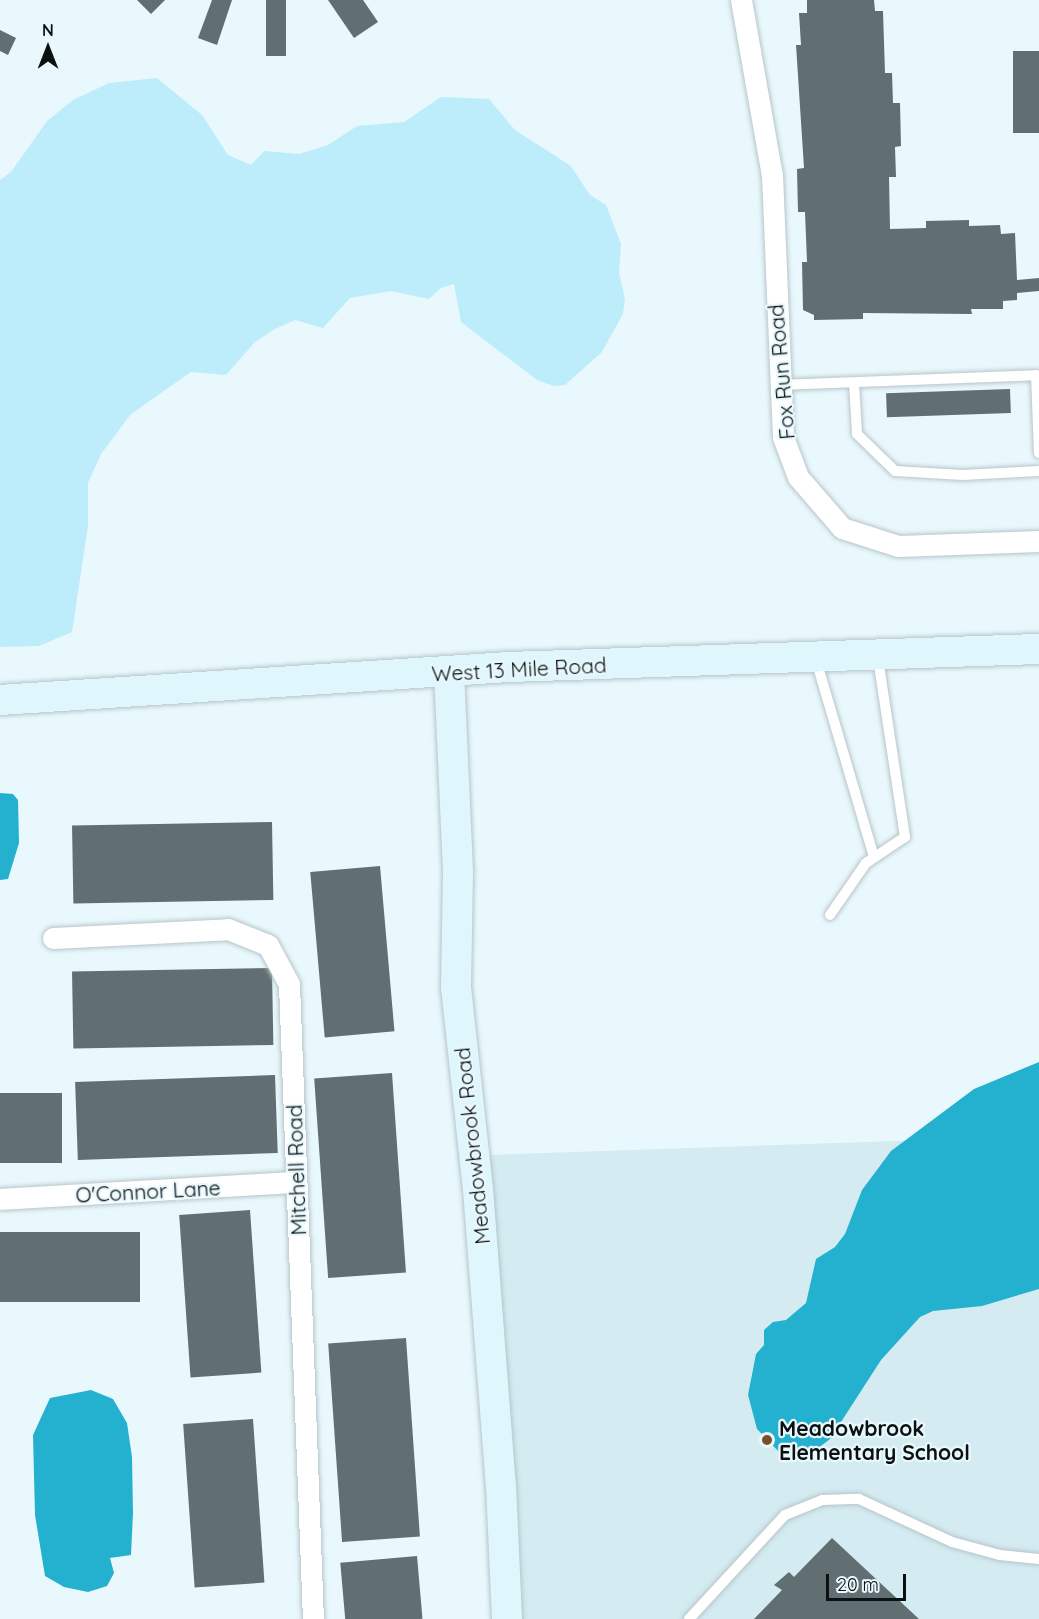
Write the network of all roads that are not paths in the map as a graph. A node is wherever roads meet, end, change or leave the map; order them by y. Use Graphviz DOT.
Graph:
graph roads {
  1 [pos="741,0"];
  2 [pos="854,383"];
  3 [pos="778,385"];
  4 [pos="1039,453"];
  5 [pos="1039,471"];
  6 [pos="1039,542"];
  7 [pos="1039,649"];
  8 [pos="877,654"];
  9 [pos="816,657"];
  10 [pos="449,672"];
  11 [pos="0,700"];
  12 [pos="874,857"];
  13 [pos="830,915"];
  14 [pos="53,938"];
  15 [pos="296,1182"];
  16 [pos="0,1199"];
  17 [pos="1039,1559"];
  18 [pos="313,1619"];
  19 [pos="507,1619"];
  20 [pos="689,1619"];
  1 -- 3 [label="street, Fox Run Road"];
  2 -- 3 [label="lane"];
  2 -- 4 [label="lane"];
  2 -- 5 [label="lane"];
  3 -- 6 [label="street, Fox Run Road"];
  7 -- 8 [label="street, West 13 Mile Road"];
  8 -- 9 [label="street, West 13 Mile Road"];
  8 -- 12 [label="lane"];
  9 -- 10 [label="street, West 13 Mile Road"];
  9 -- 12 [label="lane"];
  10 -- 11 [label="street, West 13 Mile Road"];
  10 -- 19 [label="street, Meadowbrook Road"];
  12 -- 13 [label="lane"];
  14 -- 15 [label="street, Mitchell Road"];
  15 -- 16 [label="street, O'Connor Lane"];
  15 -- 18 [label="street, Mitchell Road"];
  17 -- 20 [label="lane"];
}
